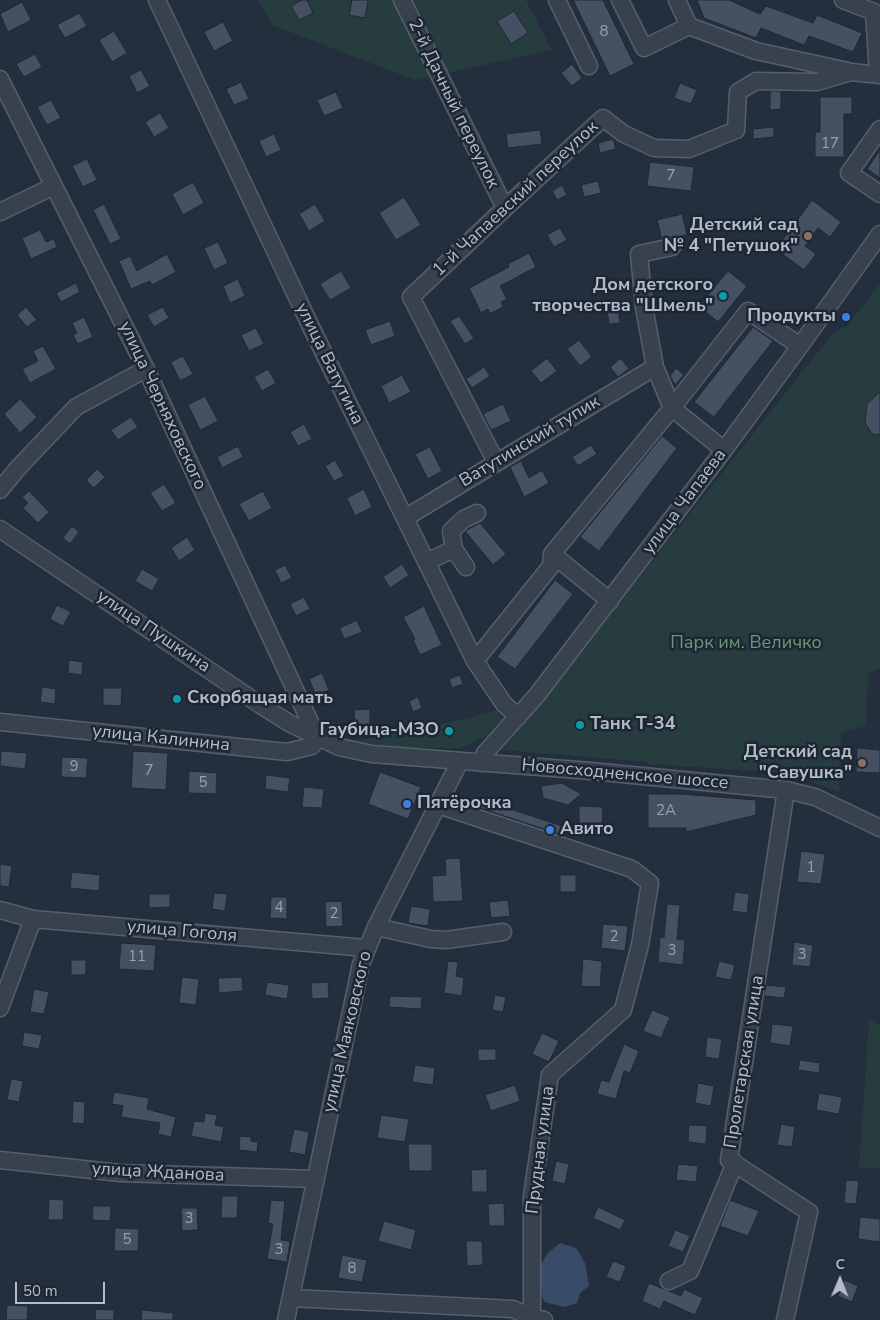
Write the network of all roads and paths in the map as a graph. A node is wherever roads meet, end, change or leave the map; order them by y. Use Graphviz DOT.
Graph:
graph roads {
  1 [pos="157,0"];
  2 [pos="402,0"];
  3 [pos="557,0"];
  4 [pos="620,0"];
  5 [pos="677,0"];
  6 [pos="843,0"];
  7 [pos="689,26"];
  8 [pos="589,66"];
  9 [pos="851,72"];
  10 [pos="879,75"];
  11 [pos="0,79"];
  12 [pos="880,129"];
  13 [pos="54,186"];
  14 [pos="880,194"];
  15 [pos="505,208"];
  16 [pos="0,212"];
  17 [pos="880,234"];
  18 [pos="672,247"];
  19 [pos="800,346"];
  20 [pos="655,367"];
  21 [pos="146,370"];
  22 [pos="672,408"];
  23 [pos="724,450"];
  24 [pos="496,462"];
  25 [pos="0,490"];
  26 [pos="477,513"];
  27 [pos="405,518"];
  28 [pos="0,529"];
  29 [pos="454,549"];
  30 [pos="552,554"];
  31 [pos="426,562"];
  32 [pos="466,568"];
  33 [pos="610,600"];
  34 [pos="475,661"];
  35 [pos="518,717"];
  36 [pos="0,722"];
  37 [pos="317,737"];
  38 [pos="460,761"];
  39 [pos="482,763"];
  40 [pos="786,790"];
  41 [pos="438,805"];
  42 [pos="880,828"];
  43 [pos="0,910"];
  44 [pos="33,919"];
  45 [pos="376,926"];
  46 [pos="503,932"];
  47 [pos="366,948"];
  48 [pos="0,1008"];
  49 [pos="0,1160"];
  50 [pos="735,1163"];
  51 [pos="316,1179"];
  52 [pos="670,1281"];
  53 [pos="290,1298"];
  54 [pos="536,1319"];
  55 [pos="286,1320"];
  56 [pos="785,1320"];
  1 -- 27 [label="street, улица Ватутина"];
  2 -- 15 [label="street, 2-й Дачный переулок"];
  3 -- 8 [label="street"];
  4 -- 7 [label="street"];
  5 -- 7 [label="street"];
  6 -- 10 [label="street"];
  7 -- 9 [label="street"];
  9 -- 10 [label="street, 1-й Чапаевский переулок"];
  9 -- 15 [label="street, 1-й Чапаевский переулок"];
  11 -- 13 [label="street, улица Черняховского"];
  12 -- 14 [label="street"];
  13 -- 16 [label="street"];
  13 -- 21 [label="street, улица Черняховского"];
  15 -- 24 [label="street, 1-й Чапаевский переулок"];
  17 -- 19 [label="street, улица Чапаева"];
  18 -- 20 [label="street"];
  19 -- 22 [label="street"];
  19 -- 23 [label="street, улица Чапаева"];
  20 -- 22 [label="street"];
  20 -- 24 [label="street, Ватутинский тупик"];
  21 -- 25 [label="street"];
  21 -- 37 [label="street, улица Черняховского"];
  22 -- 23 [label="street"];
  22 -- 30 [label="street"];
  23 -- 33 [label="street, улица Чапаева"];
  24 -- 27 [label="street, Ватутинский тупик"];
  26 -- 29 [label="street"];
  27 -- 31 [label="street, улица Ватутина"];
  28 -- 37 [label="street, улица Пушкина"];
  29 -- 31 [label="street"];
  29 -- 32 [label="street"];
  30 -- 33 [label="street"];
  30 -- 34 [label="street"];
  31 -- 34 [label="street, улица Ватутина"];
  33 -- 35 [label="street, улица Чапаева"];
  34 -- 35 [label="street, улица Ватутина"];
  35 -- 39 [label="street, улица Чапаева"];
  36 -- 37 [label="street, улица Калинина"];
  37 -- 38 [label="street, улица Пушкина"];
  38 -- 39 [label="street, улица Пушкина"];
  38 -- 41 [label="street, улица Маяковского"];
  39 -- 40 [label="street, Новосходненское шоссе"];
  40 -- 42 [label="street, Новосходненское шоссе"];
  40 -- 50 [label="street, Пролетарская улица"];
  41 -- 45 [label="street, улица Маяковского"];
  41 -- 54 [label="street, Прудная улица"];
  43 -- 44 [label="street, улица Гоголя"];
  44 -- 47 [label="street, улица Гоголя"];
  44 -- 48 [label="street"];
  45 -- 46 [label="street"];
  45 -- 47 [label="street, улица Маяковского"];
  47 -- 51 [label="street, улица Маяковского"];
  49 -- 51 [label="street, улица Жданова"];
  50 -- 52 [label="street"];
  50 -- 56 [label="street, Пролетарская улица"];
  51 -- 53 [label="street, улица Маяковского"];
  53 -- 54 [label="street"];
  53 -- 55 [label="street, улица Маяковского"];
}
